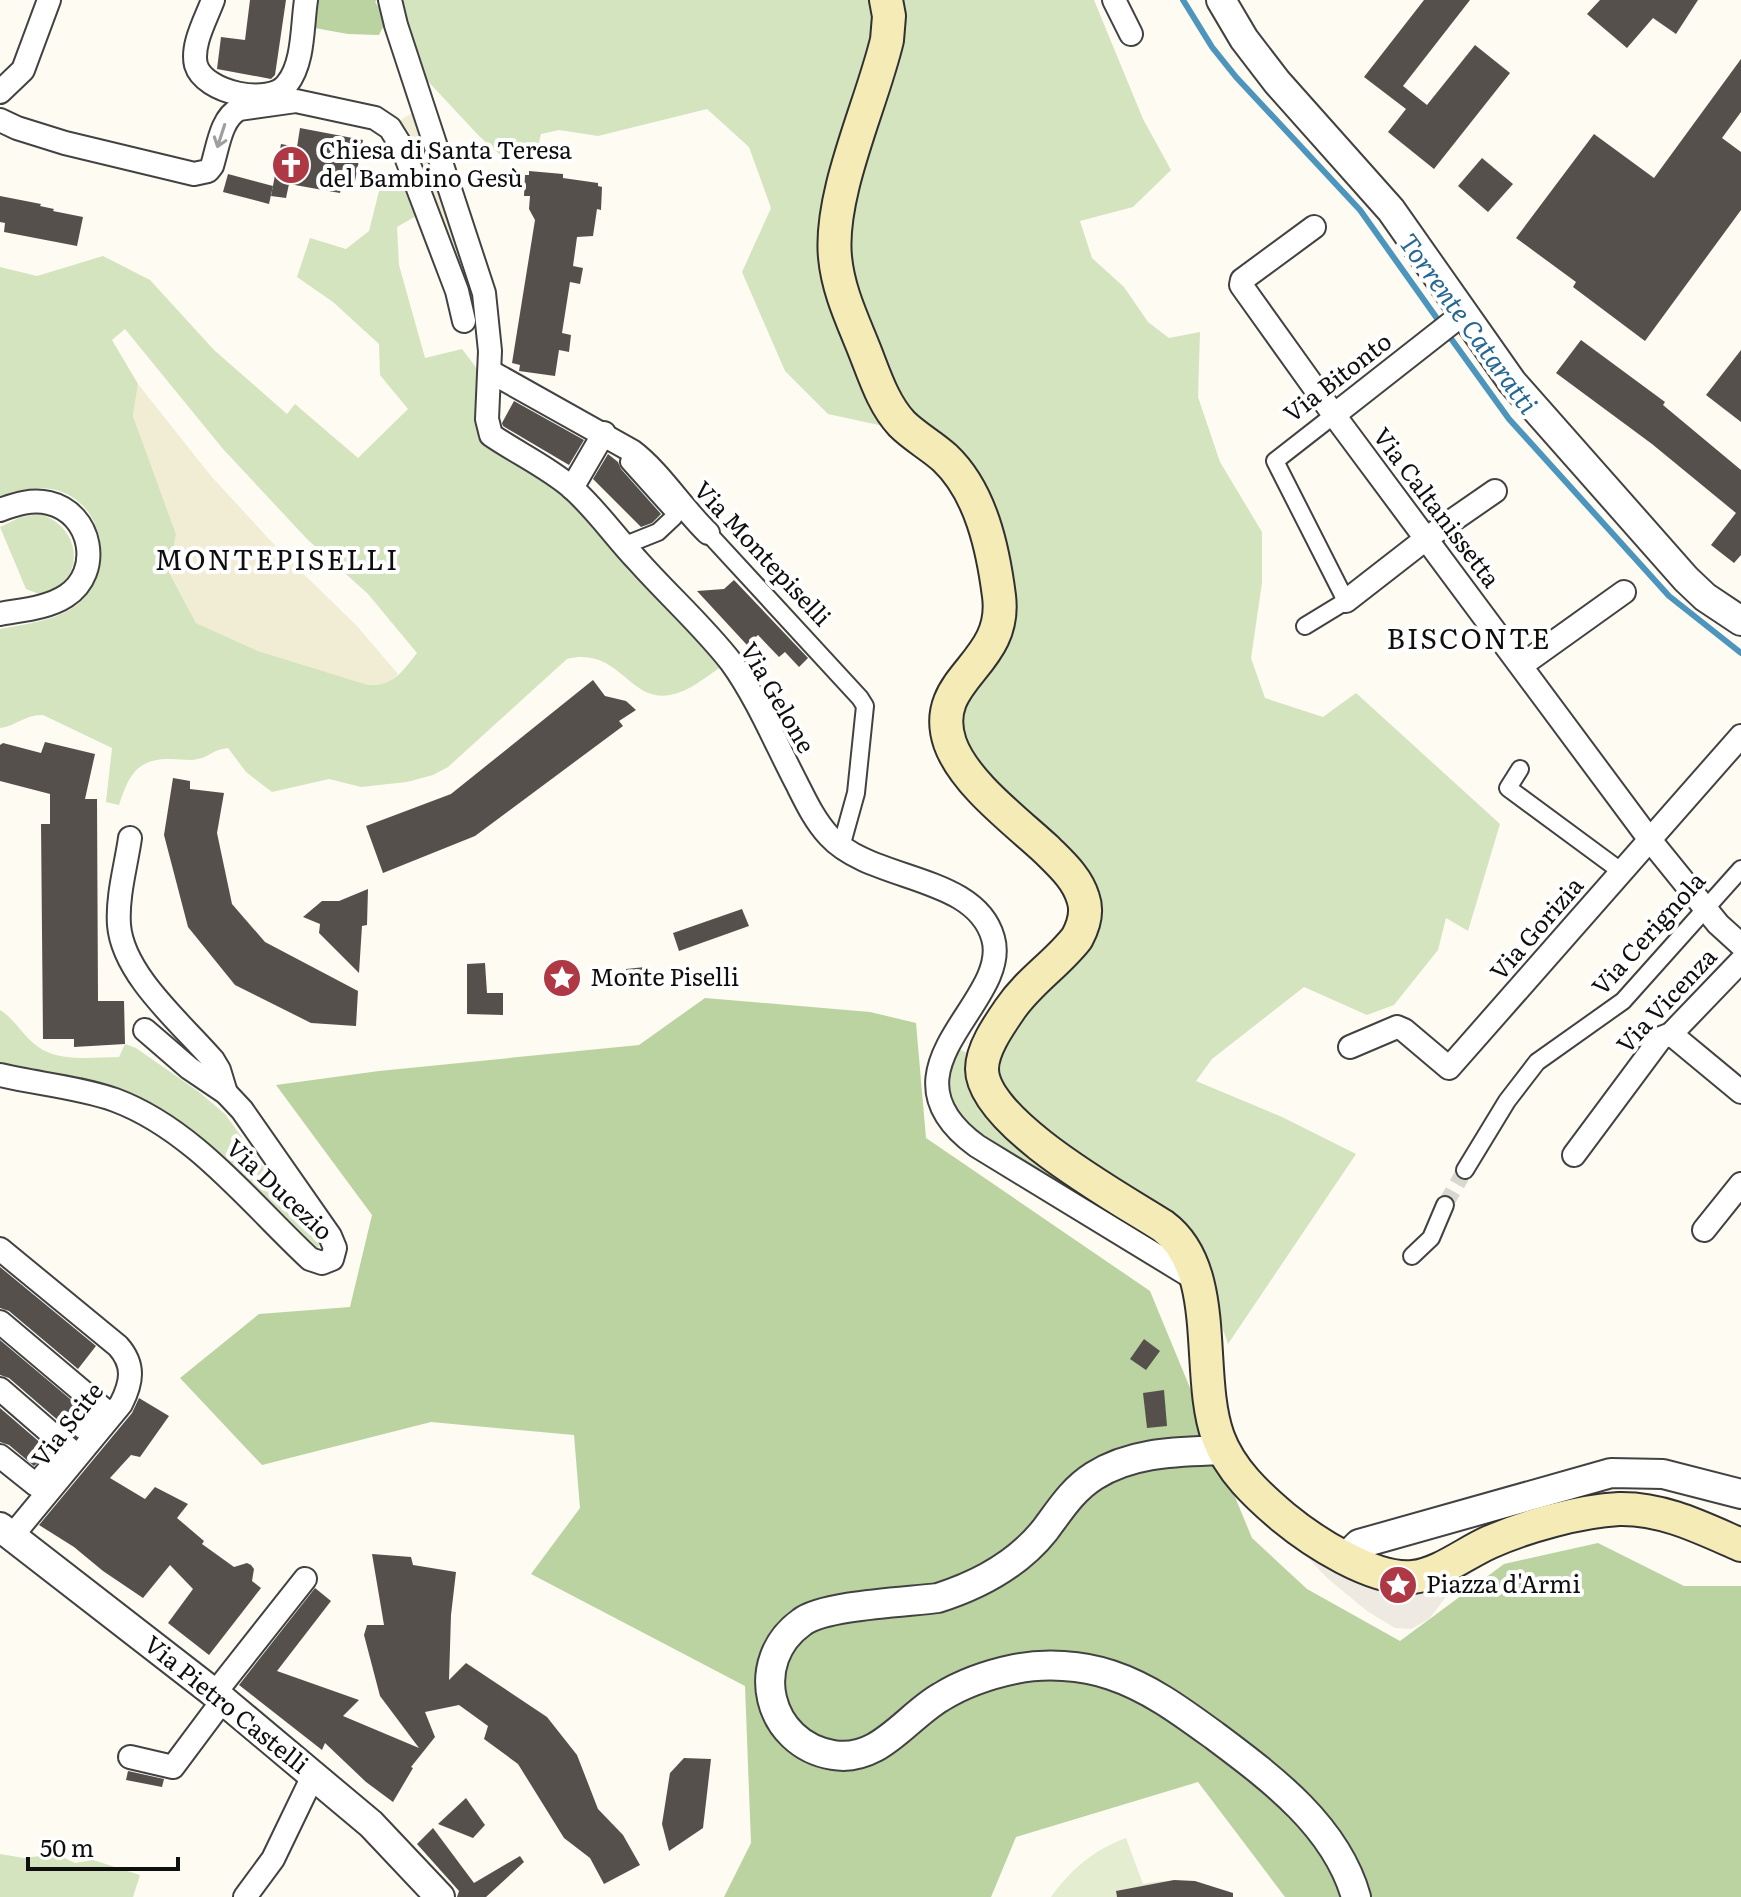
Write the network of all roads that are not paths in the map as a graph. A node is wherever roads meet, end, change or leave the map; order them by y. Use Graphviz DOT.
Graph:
graph roads {
  1 [pos="49,0"];
  2 [pos="213,0"];
  3 [pos="306,0"];
  4 [pos="390,0"];
  5 [pos="886,0"];
  6 [pos="1114,0"];
  7 [pos="1221,0"];
  8 [pos="1131,34"];
  9 [pos="0,92"];
  10 [pos="279,97"];
  11 [pos="0,120"];
  12 [pos="1314,227"];
  13 [pos="1458,317"];
  14 [pos="464,321"];
  15 [pos="491,372"];
  16 [pos="1334,415"];
  17 [pos="604,433"];
  18 [pos="632,451"];
  19 [pos="572,488"];
  20 [pos="1495,491"];
  21 [pos="0,510"];
  22 [pos="708,533"];
  23 [pos="1427,538"];
  24 [pos="623,546"];
  25 [pos="1624,592"];
  26 [pos="1346,601"];
  27 [pos="0,614"];
  28 [pos="1741,621"];
  29 [pos="1305,626"];
  30 [pos="1522,665"];
  31 [pos="1741,736"];
  32 [pos="1520,769"];
  33 [pos="130,838"];
  34 [pos="1650,840"];
  35 [pos="841,847"];
  36 [pos="1741,869"];
  37 [pos="1622,872"];
  38 [pos="1705,908"];
  39 [pos="1741,945"];
  40 [pos="1741,961"];
  41 [pos="145,1030"];
  42 [pos="1671,1034"];
  43 [pos="1350,1047"];
  44 [pos="0,1075"];
  45 [pos="1741,1092"];
  46 [pos="226,1093"];
  47 [pos="1574,1155"];
  48 [pos="1465,1170"];
  49 [pos="1741,1184"];
  50 [pos="1445,1205"];
  51 [pos="1704,1230"];
  52 [pos="0,1249"];
  53 [pos="1412,1256"];
  54 [pos="1195,1279"];
  55 [pos="0,1322"];
  56 [pos="0,1389"];
  57 [pos="68,1448"];
  58 [pos="1224,1450"];
  59 [pos="0,1456"];
  60 [pos="1741,1494"];
  61 [pos="6,1532"];
  62 [pos="1741,1545"];
  63 [pos="1346,1557"];
  64 [pos="305,1579"];
  65 [pos="219,1696"];
  66 [pos="130,1757"];
  67 [pos="313,1776"];
  68 [pos="245,1897"];
  69 [pos="440,1897"];
  70 [pos="1356,1897"];
  1 -- 9 [label="street"];
  2 -- 10 [label="street"];
  3 -- 10 [label="street"];
  4 -- 15 [label="street, Via Gelone"];
  5 -- 54 [label="main road"];
  6 -- 8 [label="street"];
  7 -- 13 [label="street"];
  10 -- 11 [label="street, one-way"];
  10 -- 14 [label="street"];
  12 -- 16 [label="street, Via Caltanissetta"];
  13 -- 16 [label="street, Via Bitonto"];
  13 -- 28 [label="street"];
  15 -- 17 [label="street, Via Montepiselli"];
  15 -- 19 [label="street, Via Gelone"];
  16 -- 23 [label="street, Via Caltanissetta"];
  16 -- 26 [label="street, Via Bitonto"];
  17 -- 18 [label="street, Via Montepiselli"];
  17 -- 19 [label="street"];
  18 -- 22 [label="street, Via Montepiselli"];
  18 -- 24 [label="street"];
  19 -- 24 [label="street, Via Gelone"];
  20 -- 23 [label="street"];
  21 -- 27 [label="street"];
  22 -- 35 [label="street, Via Montepiselli"];
  23 -- 26 [label="street"];
  23 -- 30 [label="street, Via Caltanissetta"];
  24 -- 35 [label="street, Via Gelone"];
  25 -- 30 [label="street"];
  26 -- 29 [label="street"];
  30 -- 34 [label="street, Via Caltanissetta"];
  31 -- 34 [label="street, Via Gorizia"];
  32 -- 37 [label="street"];
  33 -- 46 [label="street"];
  34 -- 37 [label="street, Via Gorizia"];
  34 -- 38 [label="street, Via Caltanissetta"];
  35 -- 54 [label="street, Via Gelone"];
  36 -- 38 [label="street, Via Cerignola"];
  37 -- 43 [label="street, Via Gorizia"];
  38 -- 39 [label="street, Via Caltanissetta"];
  38 -- 48 [label="street, Via Cerignola"];
  40 -- 42 [label="street, Via Vicenza"];
  41 -- 46 [label="street, Via Ducezio"];
  42 -- 45 [label="street"];
  42 -- 47 [label="street, Via Vicenza"];
  44 -- 46 [label="street, Via Ducezio"];
  49 -- 51 [label="street"];
  50 -- 53 [label="street"];
  52 -- 61 [label="street, Via Scite"];
  54 -- 58 [label="main road"];
  55 -- 57 [label="street"];
  56 -- 57 [label="street"];
  57 -- 59 [label="street"];
  58 -- 63 [label="main road"];
  58 -- 70 [label="street"];
  60 -- 63 [label="street"];
  61 -- 65 [label="street, Via Pietro Castelli"];
  62 -- 63 [label="main road"];
  64 -- 65 [label="street"];
  65 -- 66 [label="street"];
  65 -- 67 [label="street, Via Pietro Castelli"];
  67 -- 68 [label="street"];
  67 -- 69 [label="street, Via Pietro Castelli"];
}
